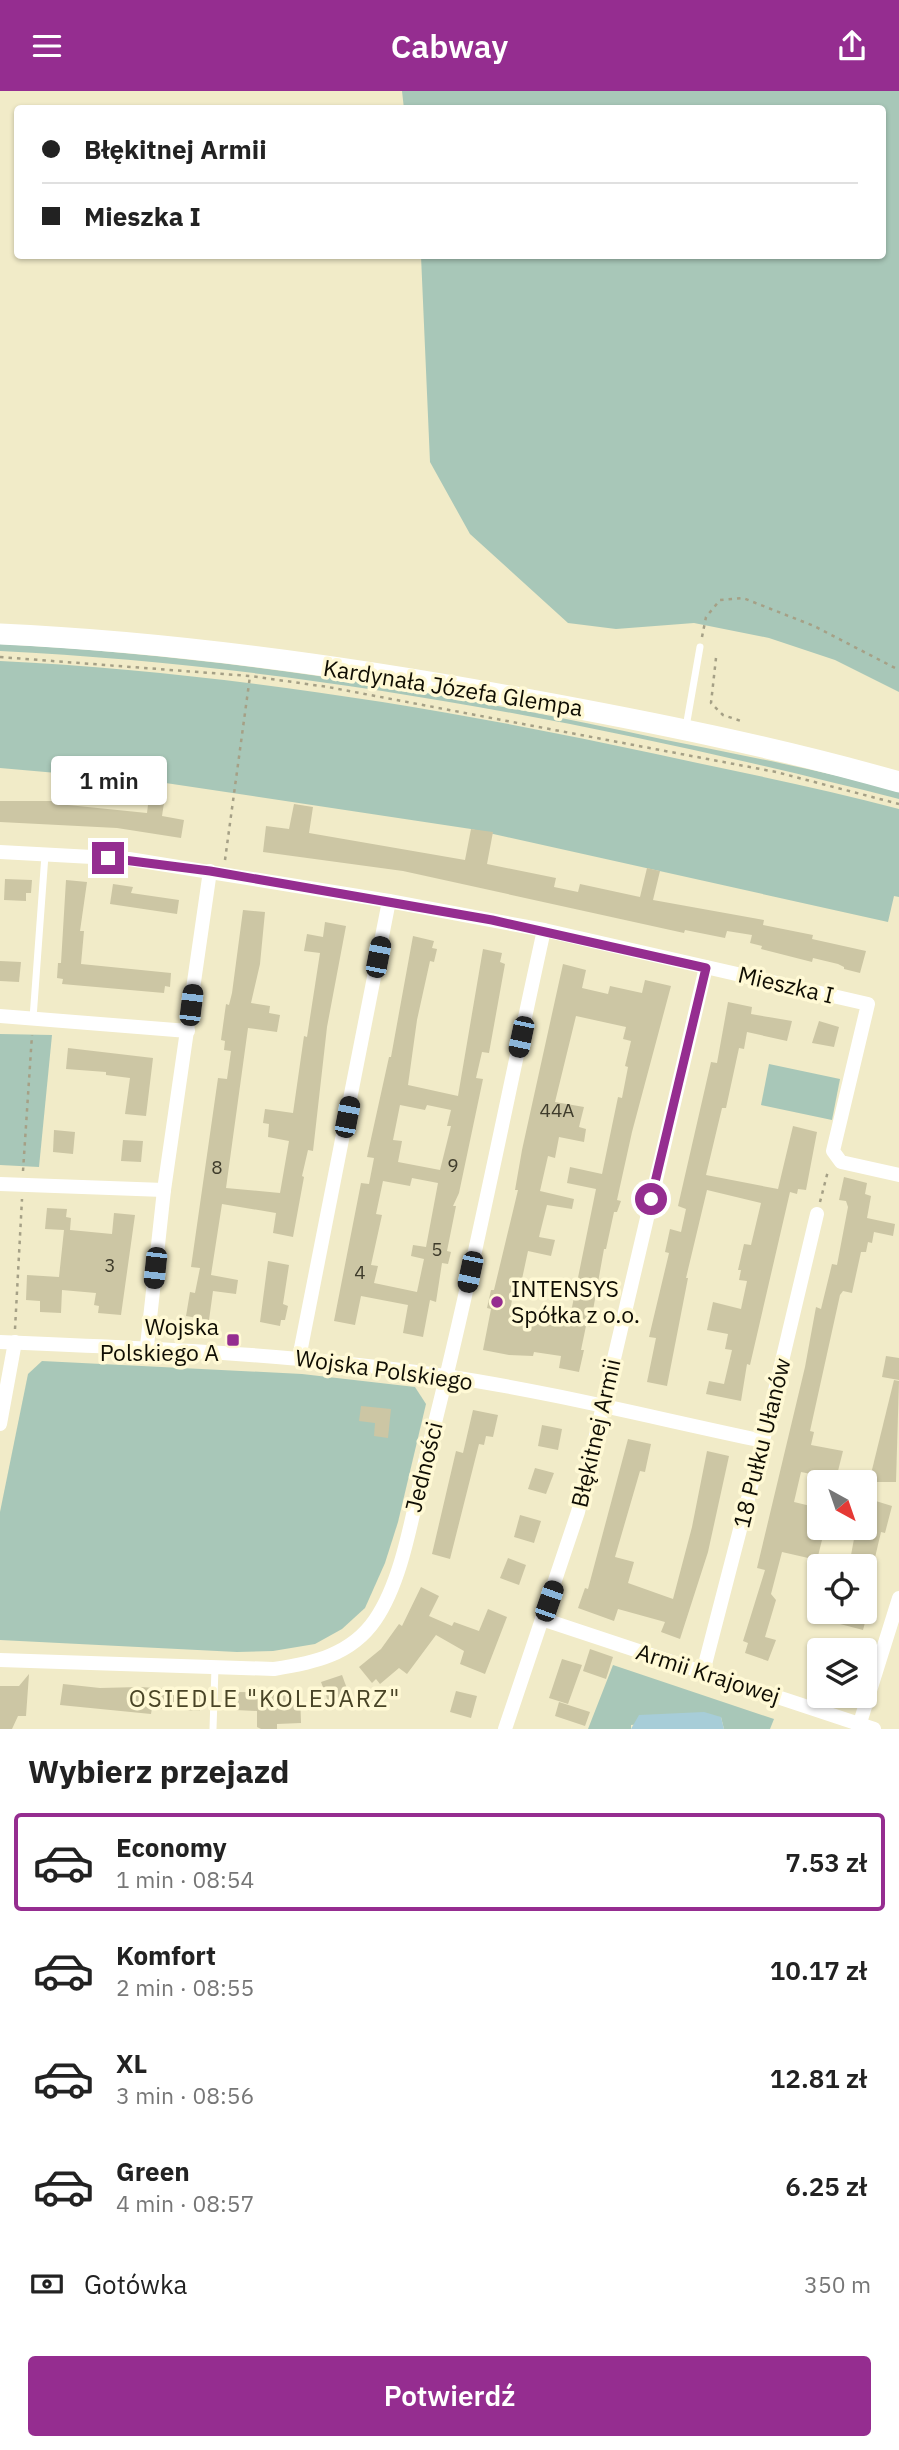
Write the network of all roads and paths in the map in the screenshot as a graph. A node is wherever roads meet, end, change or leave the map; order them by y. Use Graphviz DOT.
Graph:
graph roads {
  1 [pos="0,635"];
  2 [pos="700,647"];
  3 [pos="0,657"];
  4 [pos="716,658"];
  5 [pos="899,670"];
  6 [pos="250,676"];
  7 [pos="686,728"];
  8 [pos="741,740"];
  9 [pos="734,765"];
  10 [pos="899,782"];
  11 [pos="899,804"];
  12 [pos="0,852"];
  13 [pos="45,855"];
  14 [pos="216,872"];
  15 [pos="389,901"];
  16 [pos="544,930"];
  17 [pos="706,968"];
  18 [pos="0,1016"];
  19 [pos="33,1018"];
  20 [pos="188,1031"];
  21 [pos="833,1151"];
  22 [pos="899,1175"];
  23 [pos="0,1184"];
  24 [pos="164,1190"];
  25 [pos="817,1213"];
  26 [pos="7,1342"];
  27 [pos="147,1346"];
  28 [pos="299,1358"];
  29 [pos="447,1376"];
  30 [pos="601,1407"];
  31 [pos="0,1424"];
  32 [pos="763,1441"];
  33 [pos="899,1598"];
  34 [pos="542,1619"];
  35 [pos="0,1660"];
  36 [pos="215,1667"];
  37 [pos="703,1672"];
  38 [pos="859,1727"];
  39 [pos="213,1729"];
  40 [pos="505,1729"];
  41 [pos="874,1729"];
  1 -- 7 [label="main road, Kardynała Józefa Glempa"];
  2 -- 5 [label="path"];
  2 -- 7 [label="lane"];
  3 -- 6 [label="path"];
  4 -- 8 [label="path"];
  6 -- 9 [label="path"];
  6 -- 14 [label="path"];
  7 -- 8 [label="main road, Kardynała Józefa Glempa"];
  8 -- 9 [label="path"];
  8 -- 10 [label="main road, Kardynała Józefa Glempa"];
  9 -- 11 [label="path"];
  12 -- 13 [label="street, Mieszka I"];
  13 -- 14 [label="street, Mieszka I"];
  13 -- 19 [label="lane"];
  14 -- 15 [label="street, Mieszka I"];
  14 -- 20 [label="street"];
  15 -- 16 [label="street, Mieszka I"];
  15 -- 28 [label="street"];
  16 -- 17 [label="street, Mieszka I"];
  16 -- 29 [label="street, Jedności"];
  17 -- 21 [label="street, Mieszka I"];
  17 -- 30 [label="street, Błękitnej Armii"];
  18 -- 19 [label="street"];
  19 -- 20 [label="street"];
  20 -- 24 [label="street"];
  21 -- 22 [label="street"];
  21 -- 25 [label="path"];
  23 -- 24 [label="street"];
  24 -- 27 [label="street"];
  25 -- 32 [label="street, 18 Pułku Ułanów"];
  26 -- 27 [label="street, Wojska Polskiego"];
  26 -- 31 [label="street"];
  27 -- 28 [label="street, Wojska Polskiego"];
  28 -- 29 [label="street, Wojska Polskiego"];
  29 -- 30 [label="street, Wojska Polskiego"];
  29 -- 36 [label="street, Jedności"];
  30 -- 32 [label="street, Wojska Polskiego"];
  30 -- 34 [label="street, Błękitnej Armii"];
  32 -- 37 [label="street, 18 Pułku Ułanów"];
  33 -- 38 [label="street"];
  34 -- 37 [label="street, Armii Krajowej"];
  34 -- 40 [label="street, Błękitnej Armii"];
  35 -- 36 [label="street, Jedności"];
  36 -- 39 [label="lane"];
  37 -- 38 [label="street, Armii Krajowej"];
  38 -- 41 [label="street, Armii Krajowej"];
}
